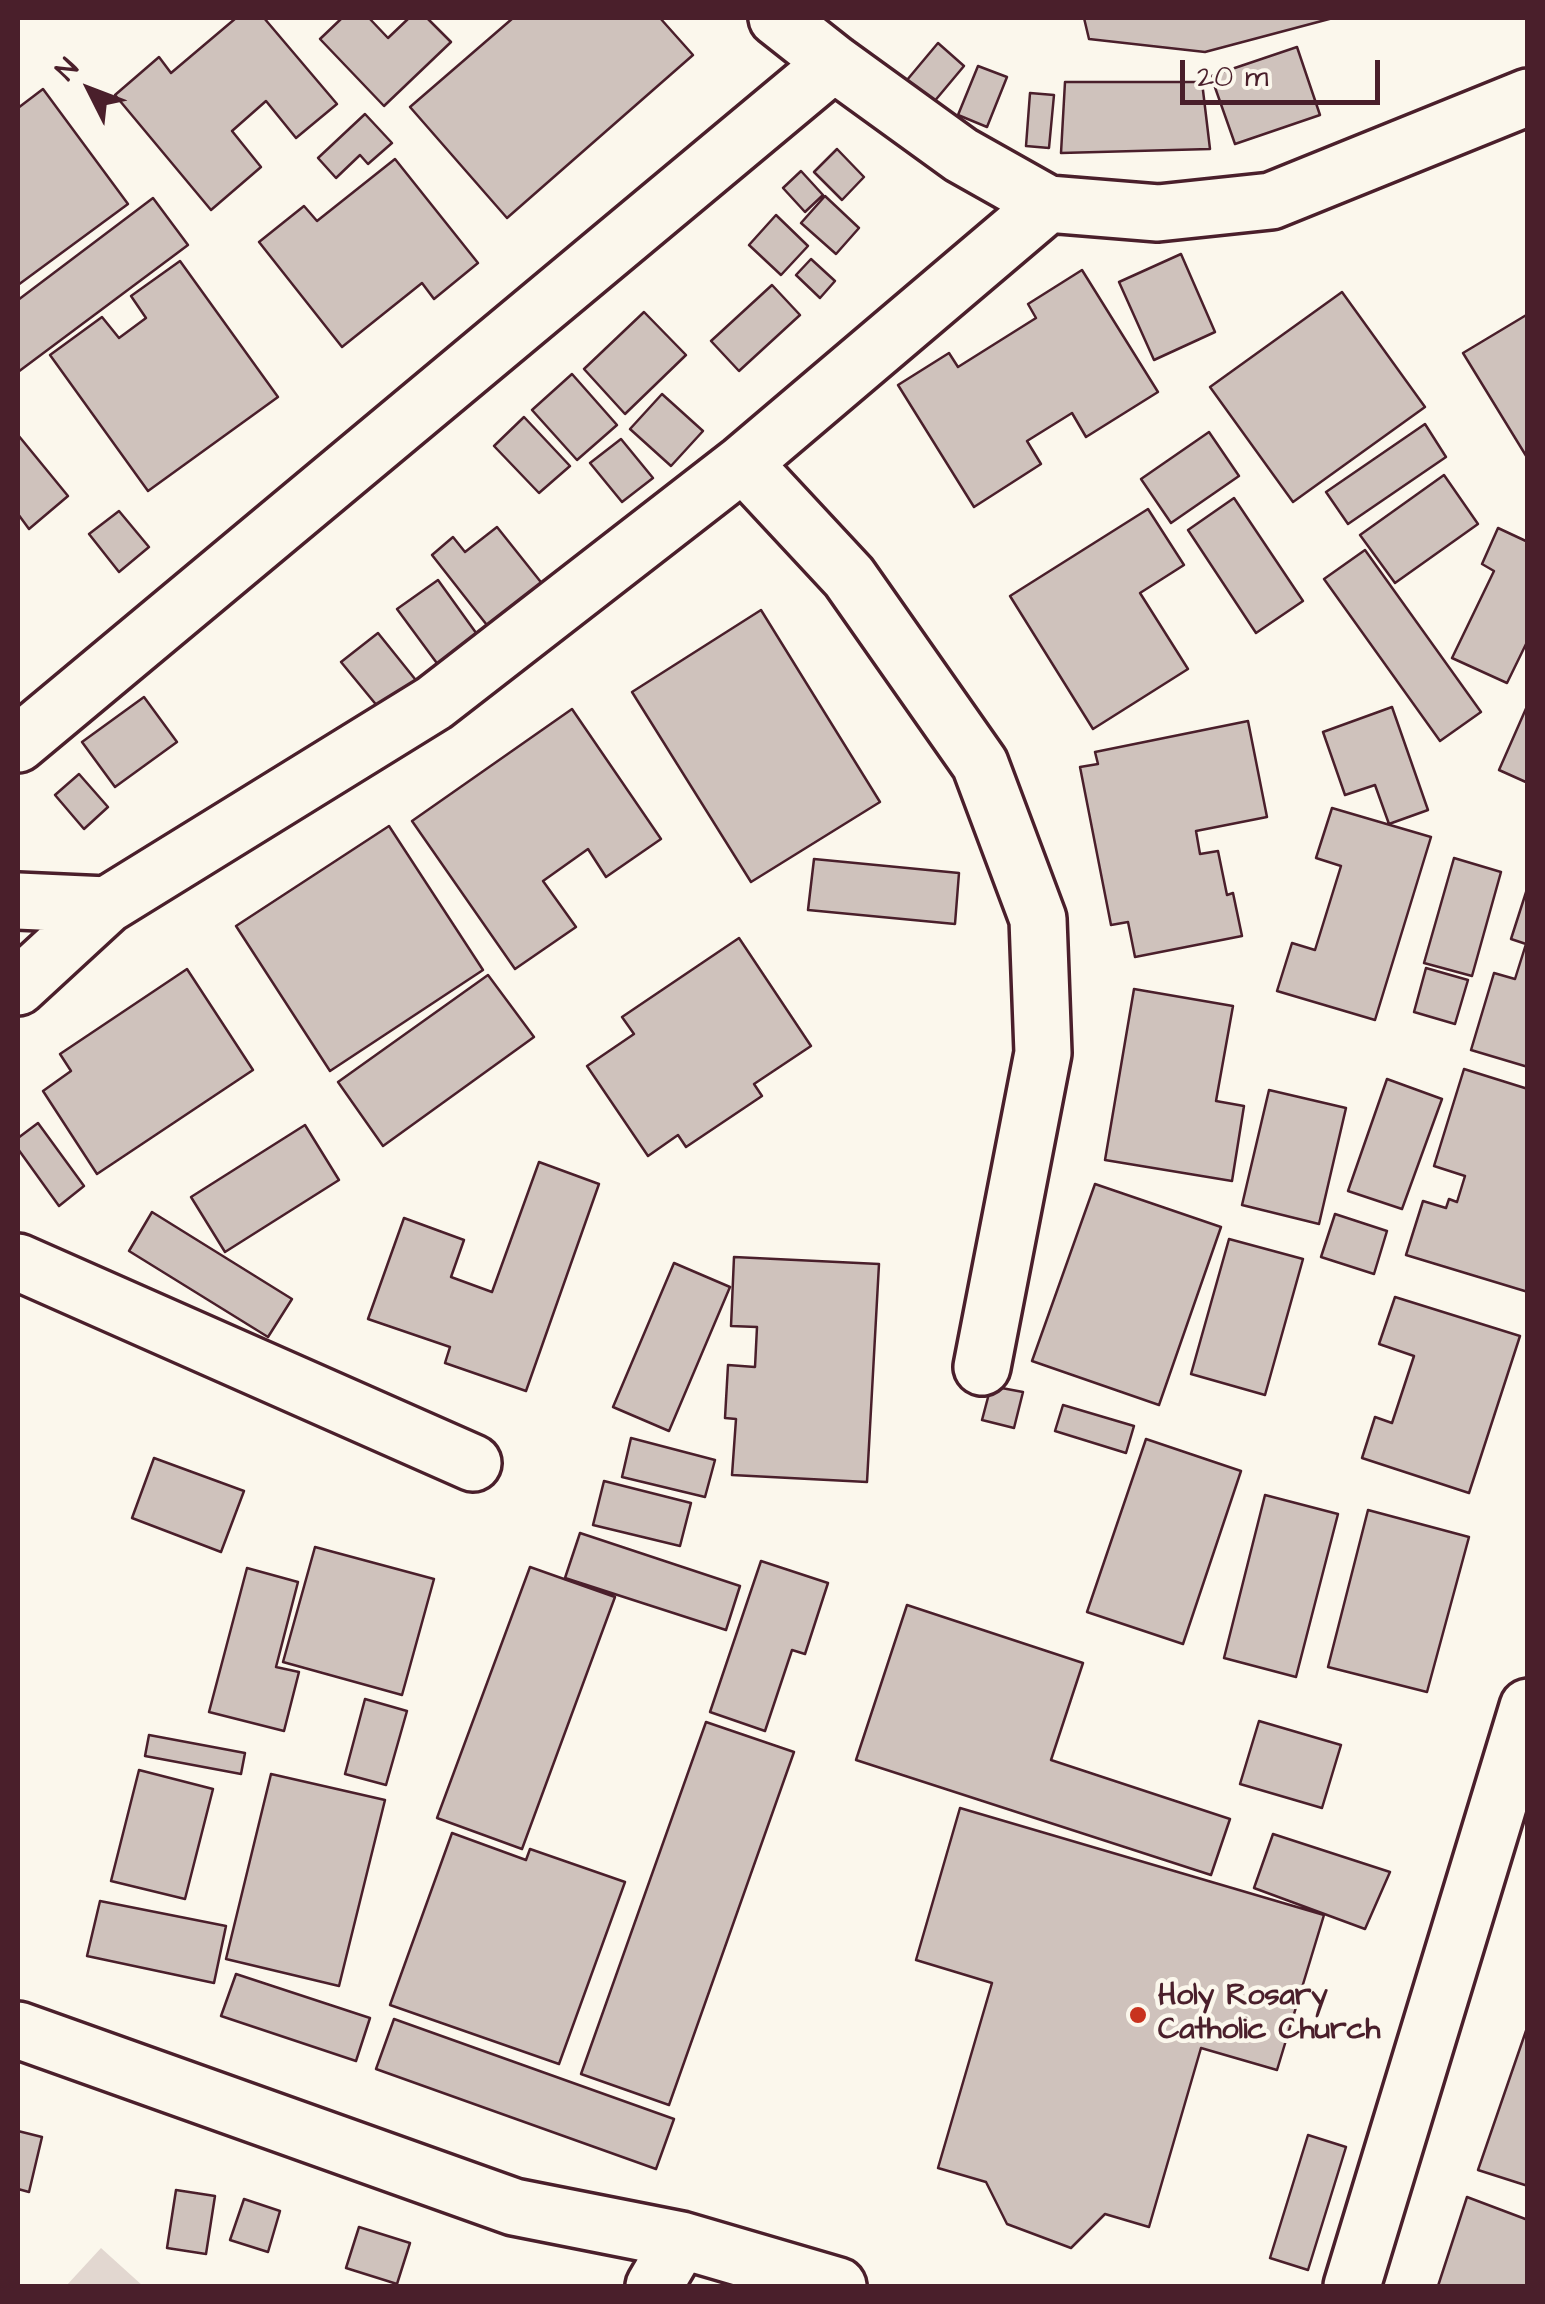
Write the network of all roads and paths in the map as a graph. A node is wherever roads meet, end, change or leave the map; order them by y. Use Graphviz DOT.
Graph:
graph roads {
  1 [pos="777,18"];
  2 [pos="834,63"];
  3 [pos="1528,97"];
  4 [pos="1048,204"];
  5 [pos="743,463"];
  6 [pos="18,744"];
  7 [pos="18,902"];
  8 [pos="107,905"];
  9 [pos="18,987"];
  10 [pos="18,1262"];
  11 [pos="982,1367"];
  12 [pos="473,1463"];
  13 [pos="1528,1707"];
  14 [pos="18,2030"];
  15 [pos="681,2240"];
  16 [pos="654,2286"];
  17 [pos="838,2286"];
  18 [pos="1352,2286"];
  1 -- 2 [label="street"];
  2 -- 4 [label="street"];
  2 -- 6 [label="street"];
  3 -- 4 [label="street"];
  4 -- 5 [label="street"];
  5 -- 8 [label="street"];
  5 -- 11 [label="street"];
  7 -- 8 [label="street"];
  8 -- 9 [label="street"];
  10 -- 12 [label="street"];
  13 -- 18 [label="street"];
  14 -- 15 [label="street"];
  15 -- 16 [label="street"];
  15 -- 17 [label="street"];
}
